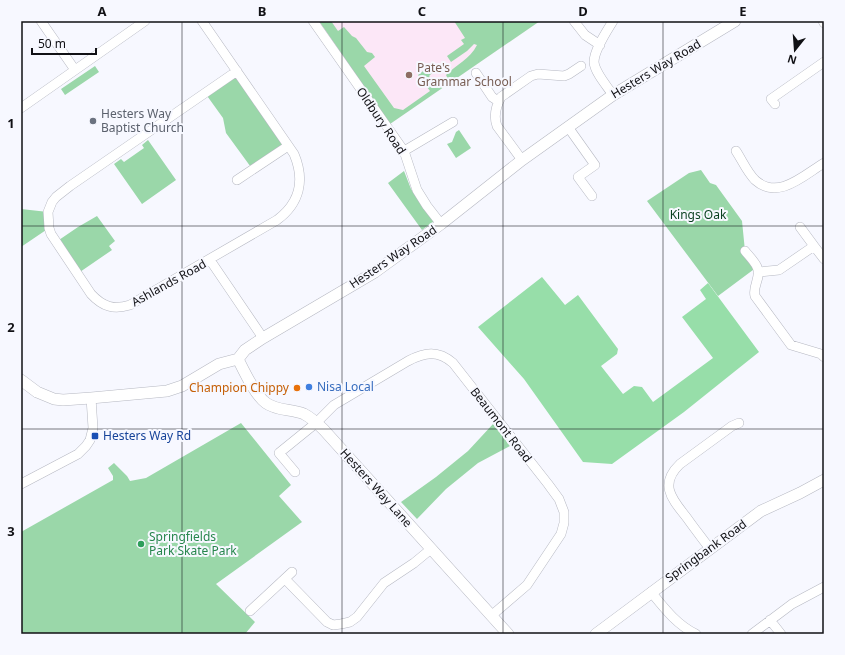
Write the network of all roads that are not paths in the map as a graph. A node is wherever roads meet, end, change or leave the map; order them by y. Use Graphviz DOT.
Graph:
graph roads {
  1 [pos="41,21"];
  2 [pos="145,21"];
  3 [pos="202,21"];
  4 [pos="313,21"];
  5 [pos="574,21"];
  6 [pos="613,21"];
  7 [pos="735,21"];
  8 [pos="723,24"];
  9 [pos="600,45"];
  10 [pos="824,62"];
  11 [pos="581,66"];
  12 [pos="75,70"];
  13 [pos="237,71"];
  14 [pos="476,73"];
  15 [pos="613,95"];
  16 [pos="498,101"];
  17 [pos="774,104"];
  18 [pos="21,108"];
  19 [pos="453,122"];
  20 [pos="568,127"];
  21 [pos="288,146"];
  22 [pos="404,151"];
  23 [pos="736,151"];
  24 [pos="522,160"];
  25 [pos="824,163"];
  26 [pos="237,180"];
  27 [pos="592,196"];
  28 [pos="441,224"];
  29 [pos="800,227"];
  30 [pos="814,246"];
  31 [pos="746,251"];
  32 [pos="824,259"];
  33 [pos="210,260"];
  34 [pos="758,272"];
  35 [pos="263,338"];
  36 [pos="824,357"];
  37 [pos="238,359"];
  38 [pos="21,380"];
  39 [pos="91,398"];
  40 [pos="316,423"];
  41 [pos="739,423"];
  42 [pos="295,472"];
  43 [pos="824,480"];
  44 [pos="21,484"];
  45 [pos="710,548"];
  46 [pos="431,549"];
  47 [pos="292,572"];
  48 [pos="285,579"];
  49 [pos="824,587"];
  50 [pos="651,592"];
  51 [pos="250,611"];
  52 [pos="491,616"];
  53 [pos="770,620"];
  54 [pos="508,634"];
  55 [pos="596,634"];
  56 [pos="696,634"];
  57 [pos="752,634"];
  58 [pos="781,634"];
  1 -- 12 [label="street"];
  2 -- 12 [label="street"];
  3 -- 13 [label="street, Ashlands Road"];
  4 -- 22 [label="street, Oldbury Road"];
  5 -- 9 [label="street"];
  6 -- 9 [label="street"];
  7 -- 8 [label="street, Hesters Way Road"];
  8 -- 15 [label="street, Hesters Way Road"];
  9 -- 15 [label="street"];
  10 -- 17 [label="street"];
  11 -- 16 [label="street"];
  12 -- 18 [label="street"];
  13 -- 21 [label="street, Ashlands Road"];
  13 -- 33 [label="street, Ashlands Road"];
  14 -- 16 [label="street"];
  15 -- 20 [label="street, Hesters Way Road"];
  16 -- 24 [label="street"];
  19 -- 22 [label="street"];
  20 -- 24 [label="street, Hesters Way Road"];
  20 -- 27 [label="street"];
  21 -- 26 [label="street"];
  21 -- 33 [label="street, Ashlands Road"];
  22 -- 28 [label="street, Oldbury Road"];
  23 -- 25 [label="street"];
  24 -- 28 [label="street, Hesters Way Road"];
  28 -- 35 [label="street, Hesters Way Road"];
  29 -- 30 [label="street"];
  30 -- 32 [label="street"];
  30 -- 34 [label="street"];
  31 -- 34 [label="street"];
  33 -- 35 [label="street"];
  34 -- 36 [label="street"];
  35 -- 37 [label="street, Hesters Way Road"];
  37 -- 39 [label="street"];
  37 -- 40 [label="street, Hesters Way Lane"];
  38 -- 39 [label="street"];
  39 -- 44 [label="street"];
  40 -- 42 [label="street, Beaumont Road"];
  40 -- 46 [label="street, Hesters Way Lane"];
  40 -- 52 [label="street, Beaumont Road"];
  41 -- 45 [label="street"];
  43 -- 45 [label="street, Springbank Road"];
  45 -- 50 [label="street, Springbank Road"];
  46 -- 48 [label="street"];
  46 -- 52 [label="street, Hesters Way Lane"];
  47 -- 48 [label="street"];
  48 -- 51 [label="street"];
  49 -- 53 [label="street"];
  50 -- 55 [label="street, Springbank Road"];
  50 -- 56 [label="street"];
  52 -- 54 [label="street, Hesters Way Lane"];
  53 -- 57 [label="street"];
  53 -- 58 [label="street"];
}
